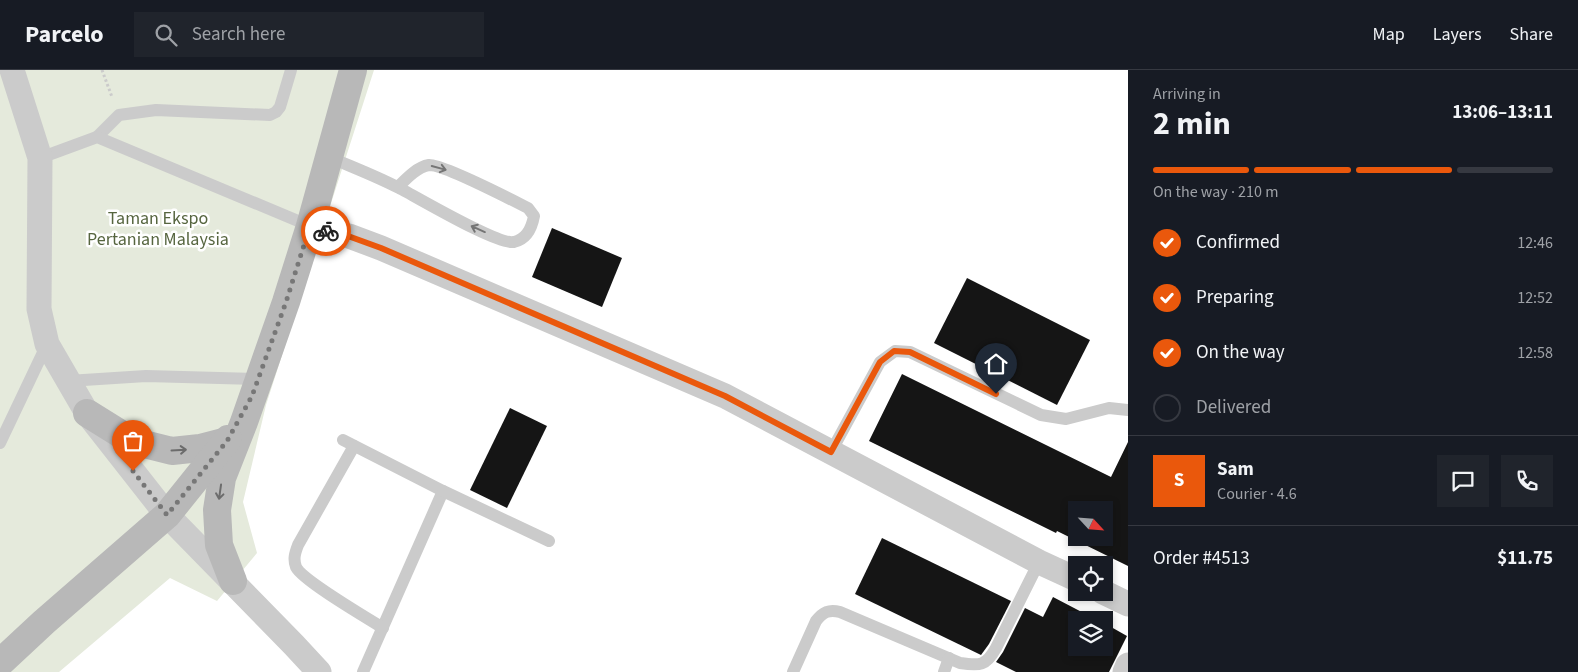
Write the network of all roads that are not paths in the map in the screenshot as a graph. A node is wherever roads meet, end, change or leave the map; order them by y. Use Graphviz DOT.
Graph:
graph roads {
  1 [pos="12,70"];
  2 [pos="291,70"];
  3 [pos="353,70"];
  4 [pos="97,137"];
  5 [pos="328,157"];
  6 [pos="40,158"];
  7 [pos="398,187"];
  8 [pos="310,226"];
  9 [pos="47,344"];
  10 [pos="68,381"];
  11 [pos="256,388"];
  12 [pos="1128,410"];
  13 [pos="87,413"];
  14 [pos="227,441"];
  15 [pos="0,443"];
  16 [pos="831,452"];
  17 [pos="443,491"];
  18 [pos="167,515"];
  19 [pos="549,541"];
  20 [pos="1039,562"];
  21 [pos="1068,576"];
  22 [pos="232,581"];
  23 [pos="1113,597"];
  24 [pos="1128,604"];
  25 [pos="383,628"];
  26 [pos="950,658"];
  27 [pos="0,663"];
  28 [pos="1128,665"];
  29 [pos="319,672"];
  30 [pos="363,672"];
  31 [pos="793,672"];
  32 [pos="944,672"];
  33 [pos="1125,672"];
  1 -- 6 [label="street"];
  2 -- 4 [label="lane"];
  3 -- 5 [label="street"];
  4 -- 6 [label="lane"];
  4 -- 8 [label="lane"];
  5 -- 7 [label="lane"];
  5 -- 8 [label="street"];
  6 -- 9 [label="street"];
  7 -- 7 [label="lane, one-way"];
  8 -- 11 [label="street"];
  8 -- 16 [label="street"];
  9 -- 10 [label="street"];
  9 -- 15 [label="lane"];
  10 -- 11 [label="lane"];
  10 -- 13 [label="street"];
  11 -- 14 [label="street"];
  11 -- 22 [label="street, one-way"];
  12 -- 16 [label="lane"];
  13 -- 14 [label="street, one-way"];
  13 -- 18 [label="street"];
  14 -- 18 [label="street"];
  16 -- 20 [label="street"];
  17 -- 19 [label="lane"];
  17 -- 25 [label="lane"];
  17 -- 25 [label="lane"];
  18 -- 22 [label="street"];
  18 -- 27 [label="street"];
  20 -- 21 [label="street"];
  20 -- 26 [label="lane"];
  22 -- 29 [label="street"];
  23 -- 24 [label="street"];
  25 -- 30 [label="lane"];
  26 -- 31 [label="lane"];
  26 -- 32 [label="lane"];
  28 -- 33 [label="street"];
}
